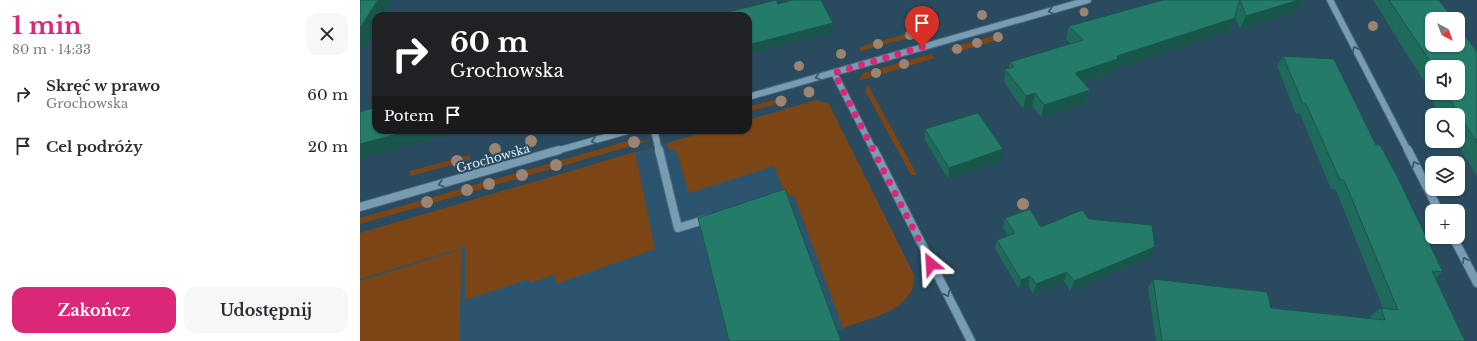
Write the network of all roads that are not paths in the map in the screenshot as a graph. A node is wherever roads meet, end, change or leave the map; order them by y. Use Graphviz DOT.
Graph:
graph roads {
  1 [pos="1088,0"];
  2 [pos="1330,0"];
  3 [pos="834,73"];
  4 [pos="752,96"];
  5 [pos="617,134"];
  6 [pos="655,134"];
  7 [pos="1435,204"];
  8 [pos="360,207"];
  9 [pos="715,216"];
  10 [pos="1457,244"];
  11 [pos="1477,283"];
  12 [pos="971,341"];
  1 -- 3 [label="street, one-way"];
  7 -- 2 [label="street, one-way"];
  3 -- 4 [label="street, one-way"];
  3 -- 12 [label="street, one-way"];
  5 -- 8 [label="street, Grochowska, one-way"];
  6 -- 9 [label="street"];
  11 -- 10 [label="street, one-way"];
}
